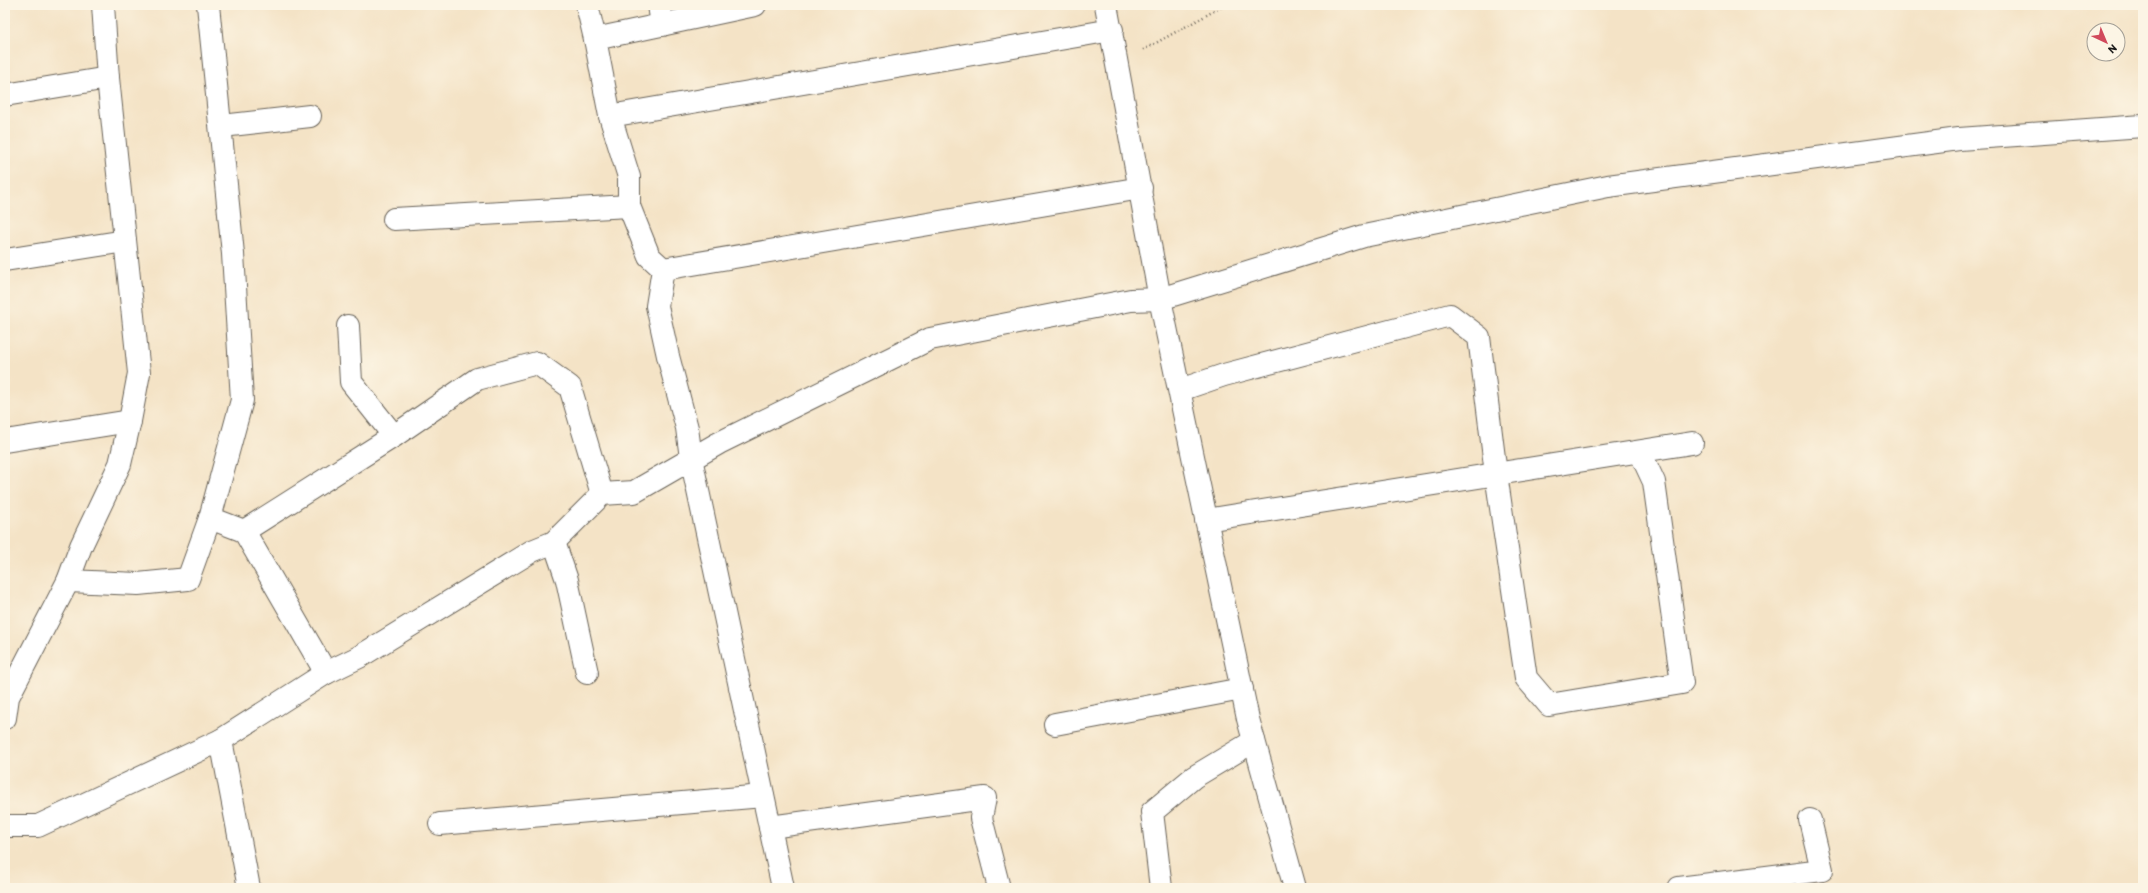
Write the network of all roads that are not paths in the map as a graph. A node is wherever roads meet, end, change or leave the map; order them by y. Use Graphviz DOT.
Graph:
graph roads {
  1 [pos="103,5"];
  2 [pos="208,5"];
  3 [pos="587,5"];
  4 [pos="754,5"];
  5 [pos="1106,5"];
  6 [pos="661,15"];
  7 [pos="1112,30"];
  8 [pos="595,39"];
  9 [pos="108,78"];
  10 [pos="5,95"];
  11 [pos="310,116"];
  12 [pos="610,116"];
  13 [pos="222,126"];
  14 [pos="2143,126"];
  15 [pos="1141,188"];
  16 [pos="629,206"];
  17 [pos="394,219"];
  18 [pos="125,241"];
  19 [pos="5,260"];
  20 [pos="663,269"];
  21 [pos="1160,298"];
  22 [pos="348,326"];
  23 [pos="1180,390"];
  24 [pos="130,421"];
  25 [pos="394,436"];
  26 [pos="5,440"];
  27 [pos="1692,443"];
  28 [pos="1640,452"];
  29 [pos="691,458"];
  30 [pos="1496,474"];
  31 [pos="602,494"];
  32 [pos="210,518"];
  33 [pos="1206,520"];
  34 [pos="244,530"];
  35 [pos="554,542"];
  36 [pos="68,581"];
  37 [pos="587,673"];
  38 [pos="326,674"];
  39 [pos="1242,689"];
  40 [pos="6,704"];
  41 [pos="1055,724"];
  42 [pos="221,740"];
  43 [pos="1254,741"];
  44 [pos="763,796"];
  45 [pos="1810,820"];
  46 [pos="440,824"];
  47 [pos="5,826"];
  48 [pos="770,827"];
  49 [pos="249,888"];
  50 [pos="783,888"];
  51 [pos="999,888"];
  52 [pos="1161,888"];
  53 [pos="1295,888"];
  54 [pos="1679,888"];
  1 -- 9 [label="street"];
  2 -- 13 [label="street"];
  3 -- 8 [label="street"];
  4 -- 6 [label="street"];
  5 -- 7 [label="street"];
  6 -- 8 [label="street"];
  7 -- 12 [label="street"];
  7 -- 15 [label="street"];
  8 -- 12 [label="street"];
  9 -- 10 [label="street"];
  9 -- 18 [label="street"];
  11 -- 13 [label="street"];
  12 -- 16 [label="street"];
  13 -- 32 [label="street"];
  14 -- 21 [label="street"];
  15 -- 20 [label="street"];
  15 -- 21 [label="street"];
  16 -- 17 [label="street"];
  16 -- 20 [label="street"];
  18 -- 19 [label="street"];
  18 -- 24 [label="street"];
  20 -- 29 [label="street"];
  21 -- 23 [label="street"];
  21 -- 29 [label="street"];
  22 -- 25 [label="street"];
  23 -- 30 [label="street"];
  23 -- 33 [label="street"];
  24 -- 26 [label="street"];
  24 -- 36 [label="street"];
  25 -- 31 [label="street"];
  25 -- 34 [label="street"];
  27 -- 28 [label="street"];
  28 -- 30 [label="street"];
  28 -- 30 [label="street"];
  29 -- 31 [label="street"];
  29 -- 44 [label="street"];
  30 -- 33 [label="street"];
  31 -- 35 [label="street"];
  32 -- 34 [label="street"];
  32 -- 36 [label="street"];
  33 -- 39 [label="street"];
  34 -- 38 [label="street"];
  35 -- 37 [label="street"];
  35 -- 38 [label="street"];
  36 -- 40 [label="street"];
  38 -- 42 [label="street"];
  39 -- 41 [label="street"];
  39 -- 43 [label="street"];
  42 -- 47 [label="street"];
  42 -- 49 [label="street"];
  43 -- 52 [label="street"];
  43 -- 53 [label="street"];
  44 -- 46 [label="street"];
  44 -- 48 [label="street"];
  45 -- 54 [label="street"];
  48 -- 50 [label="street"];
  48 -- 51 [label="street"];
}
